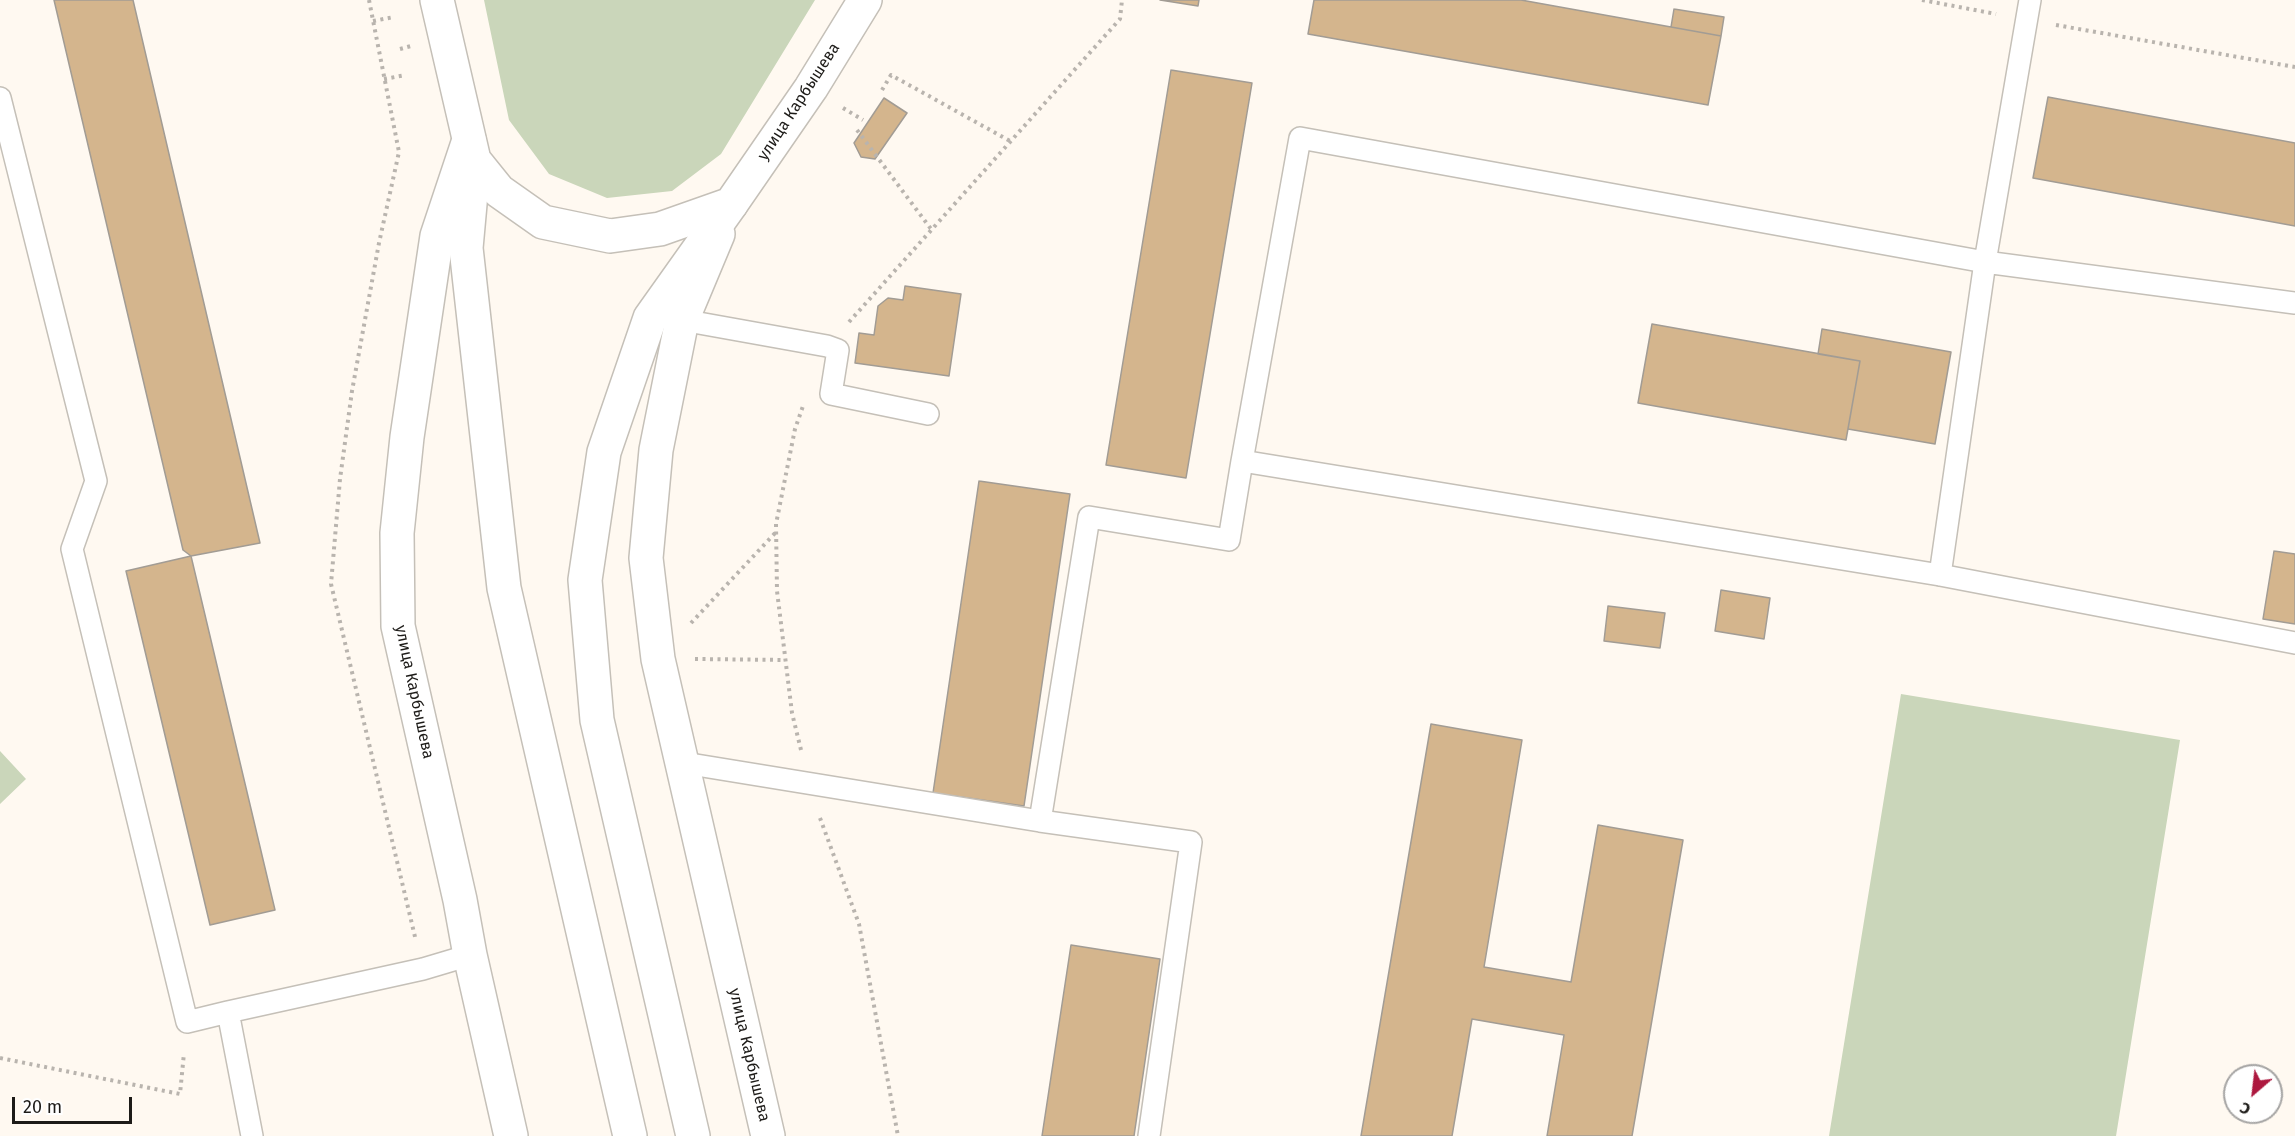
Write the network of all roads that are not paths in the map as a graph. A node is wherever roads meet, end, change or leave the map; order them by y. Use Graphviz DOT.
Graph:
graph roads {
  1 [pos="437,0"];
  2 [pos="865,0"];
  3 [pos="2028,10"];
  4 [pos="0,98"];
  5 [pos="472,150"];
  6 [pos="731,204"];
  7 [pos="1985,262"];
  8 [pos="2295,303"];
  9 [pos="682,320"];
  10 [pos="928,414"];
  11 [pos="1242,461"];
  12 [pos="1940,575"];
  13 [pos="2295,643"];
  14 [pos="684,763"];
  15 [pos="1040,821"];
  16 [pos="470,955"];
  17 [pos="228,1012"];
  18 [pos="252,1136"];
  19 [pos="511,1136"];
  20 [pos="630,1136"];
  21 [pos="693,1136"];
  22 [pos="768,1136"];
  23 [pos="1149,1136"];
  1 -- 5 [label="street"];
  2 -- 6 [label="street, улица Карбышева"];
  3 -- 7 [label="lane"];
  4 -- 17 [label="lane"];
  5 -- 6 [label="street"];
  5 -- 16 [label="street, улица Карбышева"];
  5 -- 20 [label="street"];
  6 -- 9 [label="street, улица Карбышева"];
  6 -- 21 [label="street, улица Карбышева"];
  7 -- 8 [label="lane"];
  7 -- 11 [label="lane"];
  7 -- 12 [label="lane"];
  9 -- 10 [label="lane"];
  9 -- 14 [label="street, улица Карбышева"];
  11 -- 12 [label="lane"];
  11 -- 15 [label="lane"];
  12 -- 13 [label="lane"];
  14 -- 15 [label="lane"];
  14 -- 22 [label="street, улица Карбышева"];
  15 -- 23 [label="lane"];
  16 -- 17 [label="lane"];
  16 -- 19 [label="street, улица Карбышева"];
  17 -- 18 [label="lane"];
}
